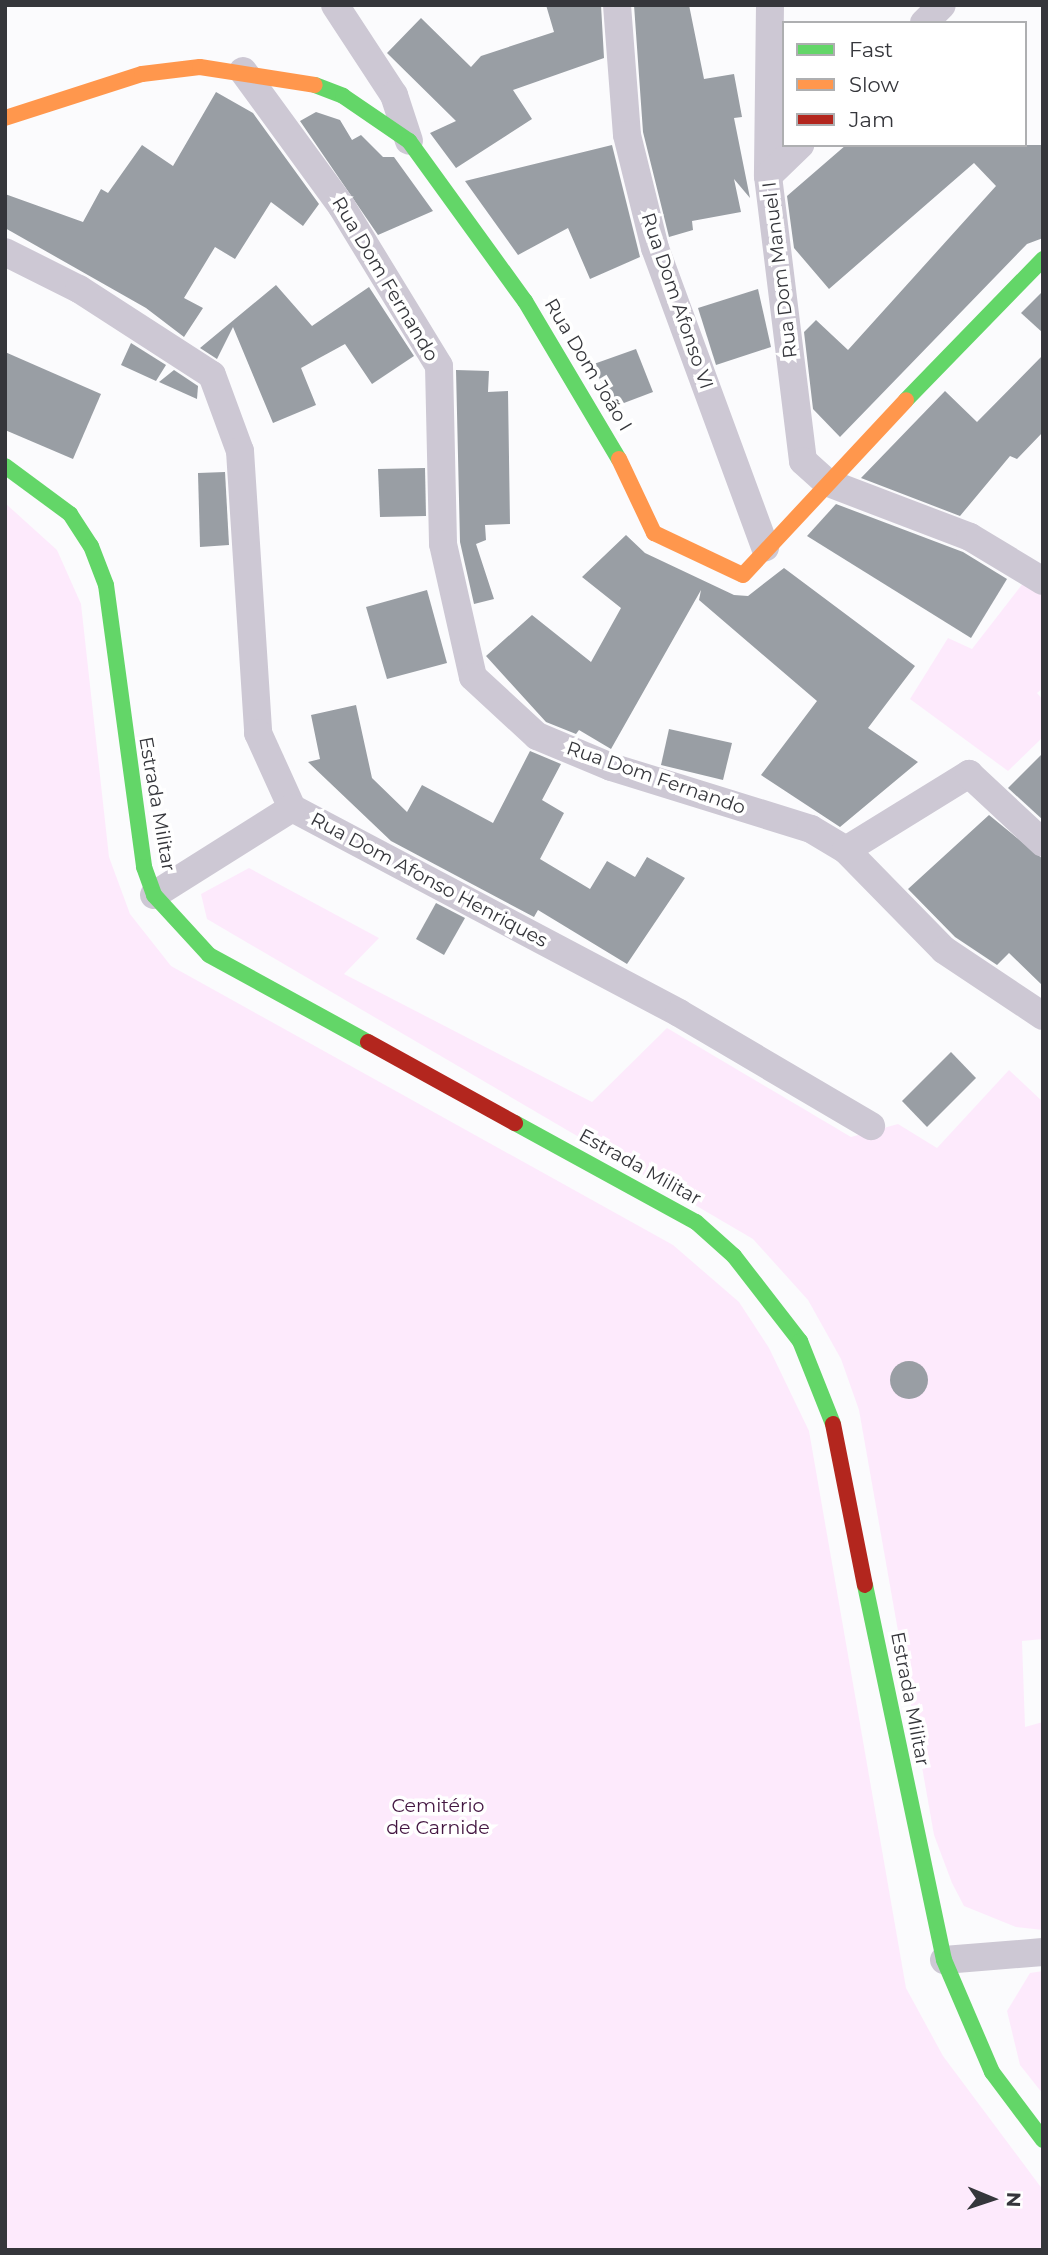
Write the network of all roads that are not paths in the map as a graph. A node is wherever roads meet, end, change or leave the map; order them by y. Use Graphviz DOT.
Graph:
graph roads {
  1 [pos="335,5"];
  2 [pos="617,5"];
  3 [pos="770,5"];
  4 [pos="942,5"];
  5 [pos="926,21"];
  6 [pos="243,71"];
  7 [pos="5,118"];
  8 [pos="408,141"];
  9 [pos="798,147"];
  10 [pos="768,176"];
  11 [pos="5,251"];
  12 [pos="1043,259"];
  13 [pos="5,466"];
  14 [pos="826,482"];
  15 [pos="765,547"];
  16 [pos="1043,580"];
  17 [pos="292,808"];
  18 [pos="1043,843"];
  19 [pos="846,850"];
  20 [pos="155,895"];
  21 [pos="1043,1016"];
  22 [pos="871,1126"];
  23 [pos="1043,1952"];
  24 [pos="944,1959"];
  25 [pos="1043,2140"];
  1 -- 8 [label="street"];
  2 -- 15 [label="street, Rua Dom Afonso VI"];
  3 -- 10 [label="street, Rua Dom Manuel I"];
  4 -- 5 [label="street"];
  6 -- 7 [label="street, Rua Dom João I"];
  6 -- 8 [label="street, Rua Dom João I"];
  6 -- 19 [label="street, Rua Dom Fernando"];
  8 -- 15 [label="street, Rua Dom João I"];
  9 -- 10 [label="street"];
  10 -- 14 [label="street, Rua Dom Manuel I"];
  11 -- 17 [label="street, Rua Dom Afonso Henriques"];
  12 -- 14 [label="street, Rua Dom João I"];
  13 -- 20 [label="street, Estrada Militar"];
  14 -- 15 [label="street, Rua Dom João I"];
  14 -- 16 [label="street"];
  17 -- 20 [label="street"];
  17 -- 22 [label="street, Rua Dom Afonso Henriques"];
  18 -- 19 [label="street"];
  19 -- 21 [label="street, Rua Dom Fernando"];
  20 -- 24 [label="street, Estrada Militar"];
  23 -- 24 [label="street"];
  24 -- 25 [label="street, Estrada Militar"];
}
